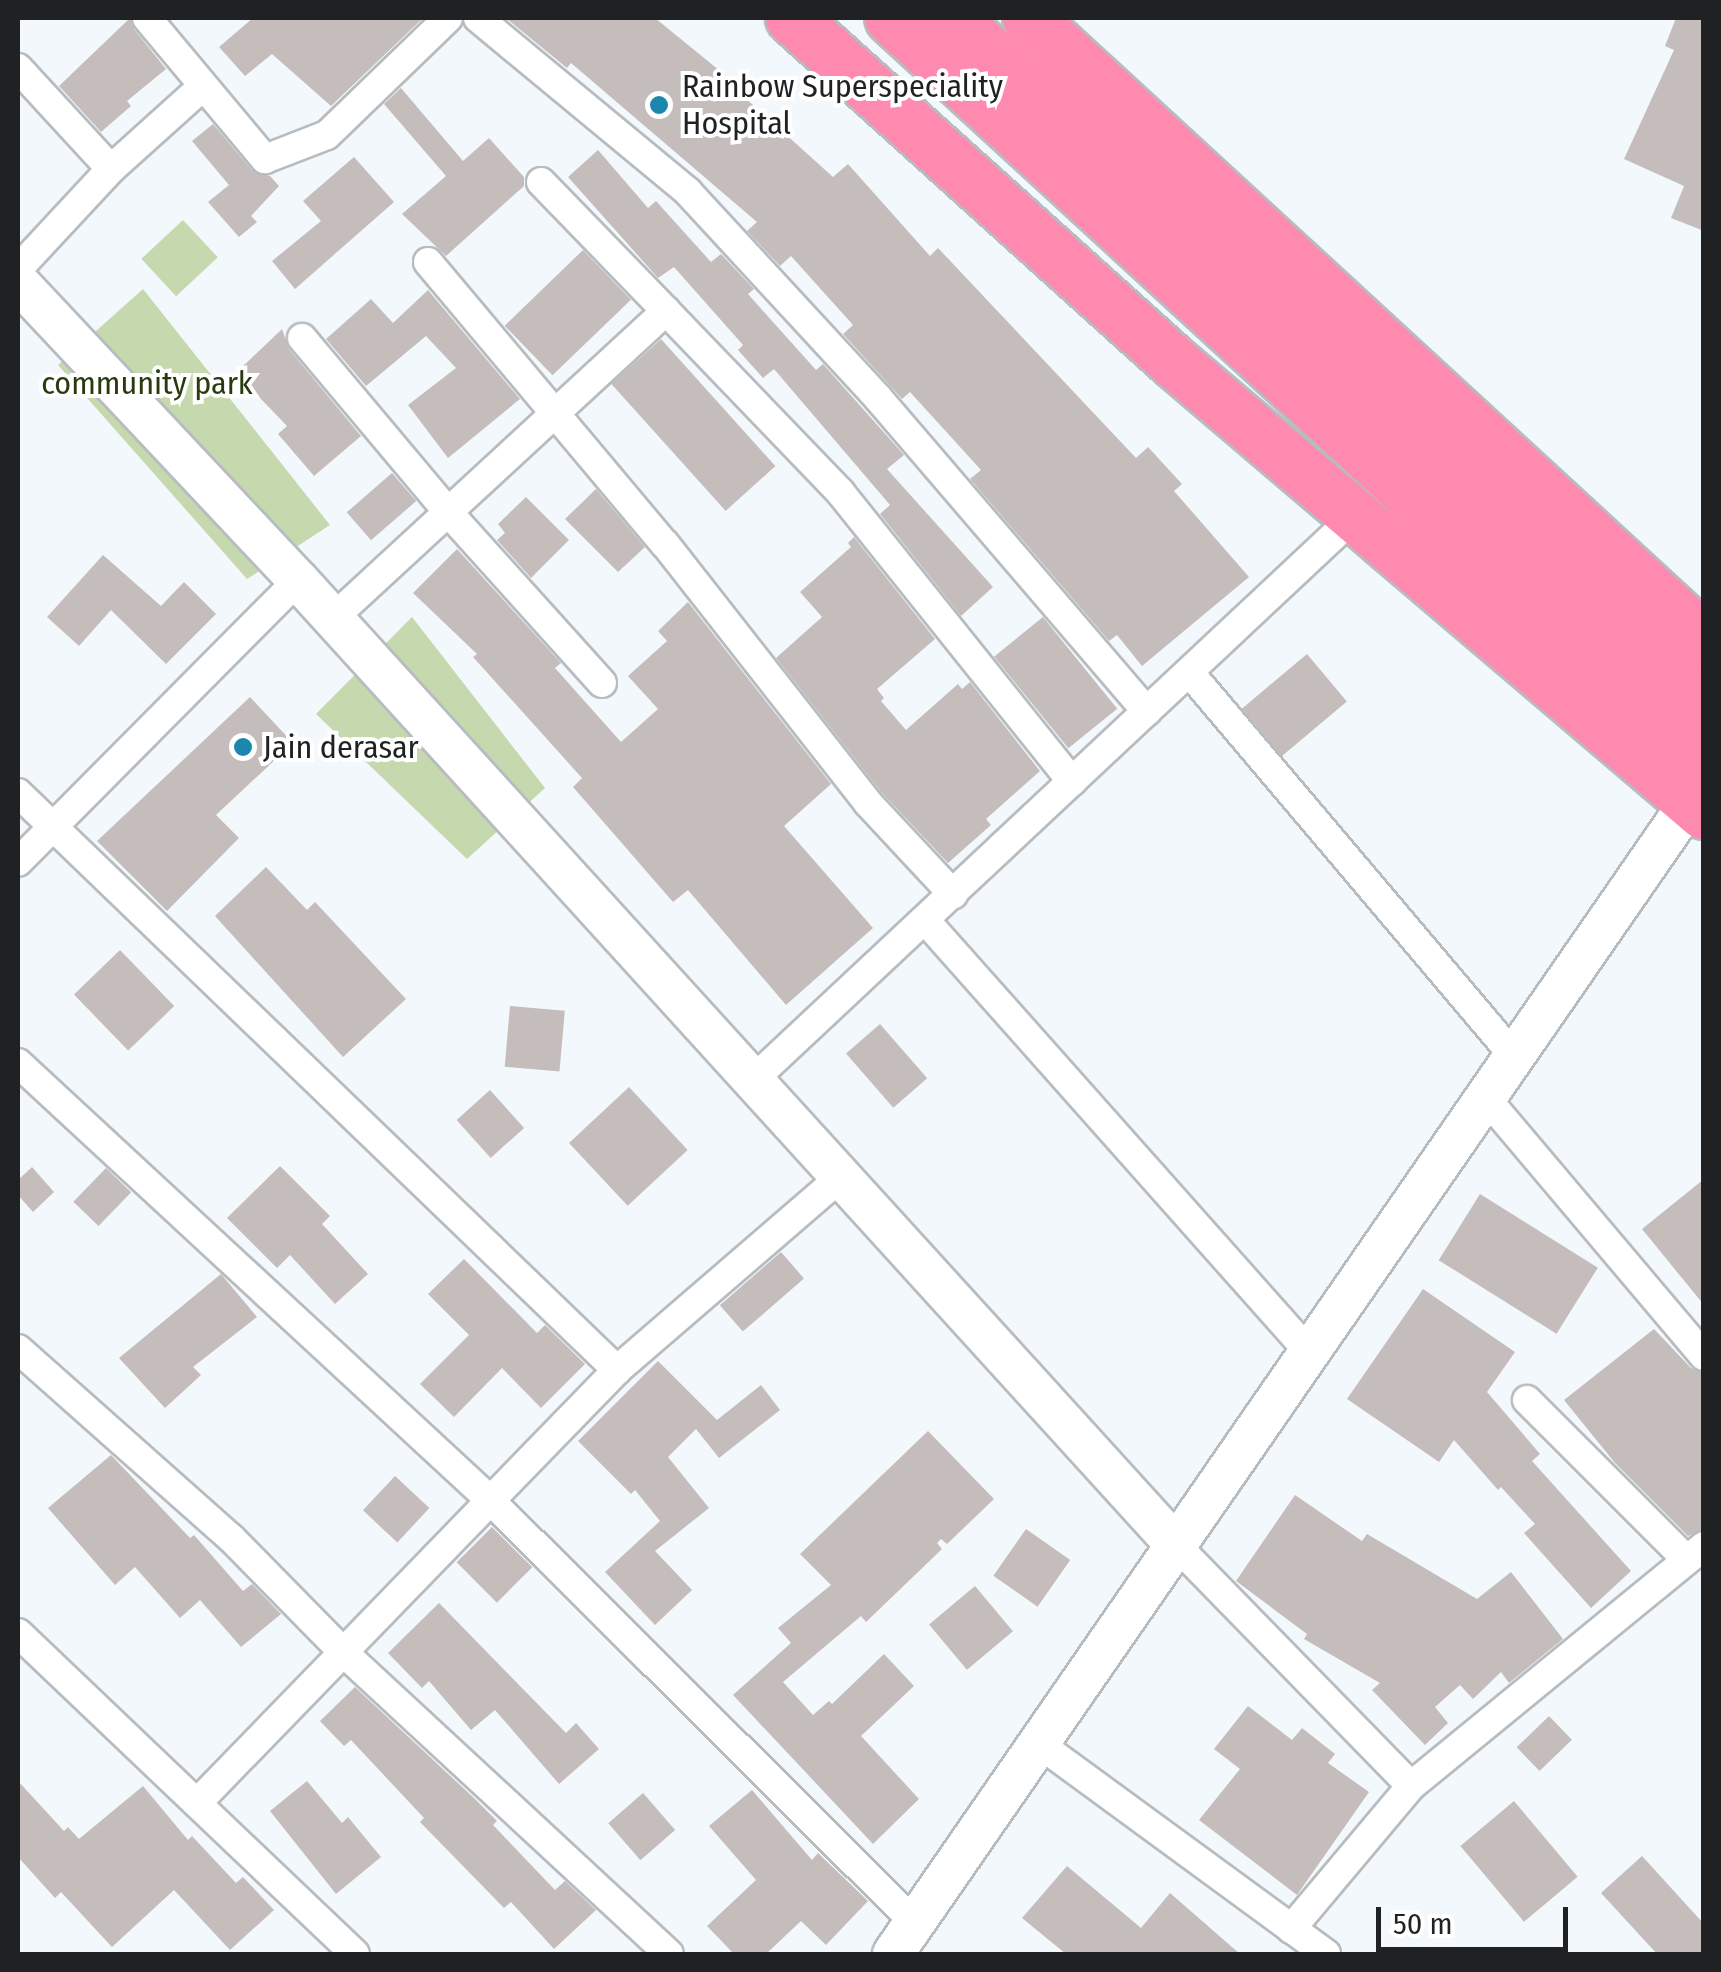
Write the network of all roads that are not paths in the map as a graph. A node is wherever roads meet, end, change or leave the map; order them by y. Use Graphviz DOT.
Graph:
graph roads {
  1 [pos="146,18"];
  2 [pos="448,18"];
  3 [pos="478,18"];
  4 [pos="792,18"];
  5 [pos="892,18"];
  6 [pos="952,18"];
  7 [pos="1029,18"];
  8 [pos="18,68"];
  9 [pos="202,86"];
  10 [pos="111,169"];
  11 [pos="542,182"];
  12 [pos="428,262"];
  13 [pos="18,269"];
  14 [pos="18,282"];
  15 [pos="1210,310"];
  16 [pos="666,311"];
  17 [pos="302,338"];
  18 [pos="1163,352"];
  19 [pos="555,414"];
  20 [pos="448,512"];
  21 [pos="1356,516"];
  22 [pos="298,580"];
  23 [pos="332,620"];
  24 [pos="1704,638"];
  25 [pos="1189,672"];
  26 [pos="602,684"];
  27 [pos="1704,704"];
  28 [pos="1147,712"];
  29 [pos="1072,782"];
  30 [pos="18,793"];
  31 [pos="1699,793"];
  32 [pos="53,826"];
  33 [pos="18,862"];
  34 [pos="953,894"];
  35 [pos="924,920"];
  36 [pos="1514,1056"];
  37 [pos="18,1063"];
  38 [pos="756,1078"];
  39 [pos="1485,1096"];
  40 [pos="842,1175"];
  41 [pos="18,1348"];
  42 [pos="1308,1352"];
  43 [pos="1704,1356"];
  44 [pos="618,1370"];
  45 [pos="1526,1400"];
  46 [pos="490,1500"];
  47 [pos="1174,1543"];
  48 [pos="1695,1553"];
  49 [pos="18,1633"];
  50 [pos="343,1652"];
  51 [pos="1038,1743"];
  52 [pos="1411,1786"];
  53 [pos="197,1803"];
  54 [pos="1291,1930"];
  55 [pos="904,1939"];
  56 [pos="355,1954"];
  57 [pos="670,1954"];
  58 [pos="1326,1954"];
  1 -- 9 [label="street"];
  2 -- 9 [label="street"];
  3 -- 28 [label="street"];
  4 -- 18 [label="highway"];
  5 -- 15 [label="highway"];
  6 -- 27 [label="highway"];
  7 -- 24 [label="highway"];
  8 -- 10 [label="street"];
  9 -- 10 [label="street"];
  10 -- 13 [label="street"];
  11 -- 16 [label="street"];
  12 -- 19 [label="street"];
  14 -- 22 [label="main road"];
  15 -- 18 [label="highway"];
  15 -- 31 [label="highway"];
  16 -- 19 [label="street"];
  16 -- 29 [label="street"];
  17 -- 20 [label="street"];
  18 -- 21 [label="highway"];
  19 -- 20 [label="street"];
  19 -- 34 [label="street"];
  20 -- 23 [label="street"];
  20 -- 26 [label="street"];
  21 -- 25 [label="street"];
  21 -- 31 [label="highway"];
  22 -- 23 [label="main road"];
  22 -- 32 [label="street"];
  23 -- 38 [label="main road"];
  25 -- 28 [label="street"];
  25 -- 36 [label="street"];
  28 -- 29 [label="street"];
  29 -- 34 [label="street"];
  30 -- 32 [label="street"];
  31 -- 36 [label="main road"];
  32 -- 33 [label="street"];
  32 -- 44 [label="street"];
  34 -- 35 [label="street"];
  35 -- 38 [label="street"];
  35 -- 42 [label="street"];
  36 -- 39 [label="main road"];
  37 -- 46 [label="street"];
  38 -- 40 [label="main road"];
  39 -- 42 [label="main road"];
  39 -- 43 [label="street"];
  40 -- 44 [label="street"];
  40 -- 47 [label="main road"];
  41 -- 50 [label="street"];
  42 -- 47 [label="main road"];
  44 -- 46 [label="street"];
  45 -- 48 [label="street"];
  46 -- 50 [label="street"];
  46 -- 55 [label="street"];
  47 -- 51 [label="main road"];
  47 -- 52 [label="street"];
  48 -- 52 [label="street"];
  49 -- 53 [label="street"];
  50 -- 53 [label="street"];
  50 -- 57 [label="street"];
  51 -- 54 [label="street"];
  51 -- 55 [label="main road"];
  52 -- 54 [label="street"];
  53 -- 56 [label="street"];
  54 -- 58 [label="street"];
}
